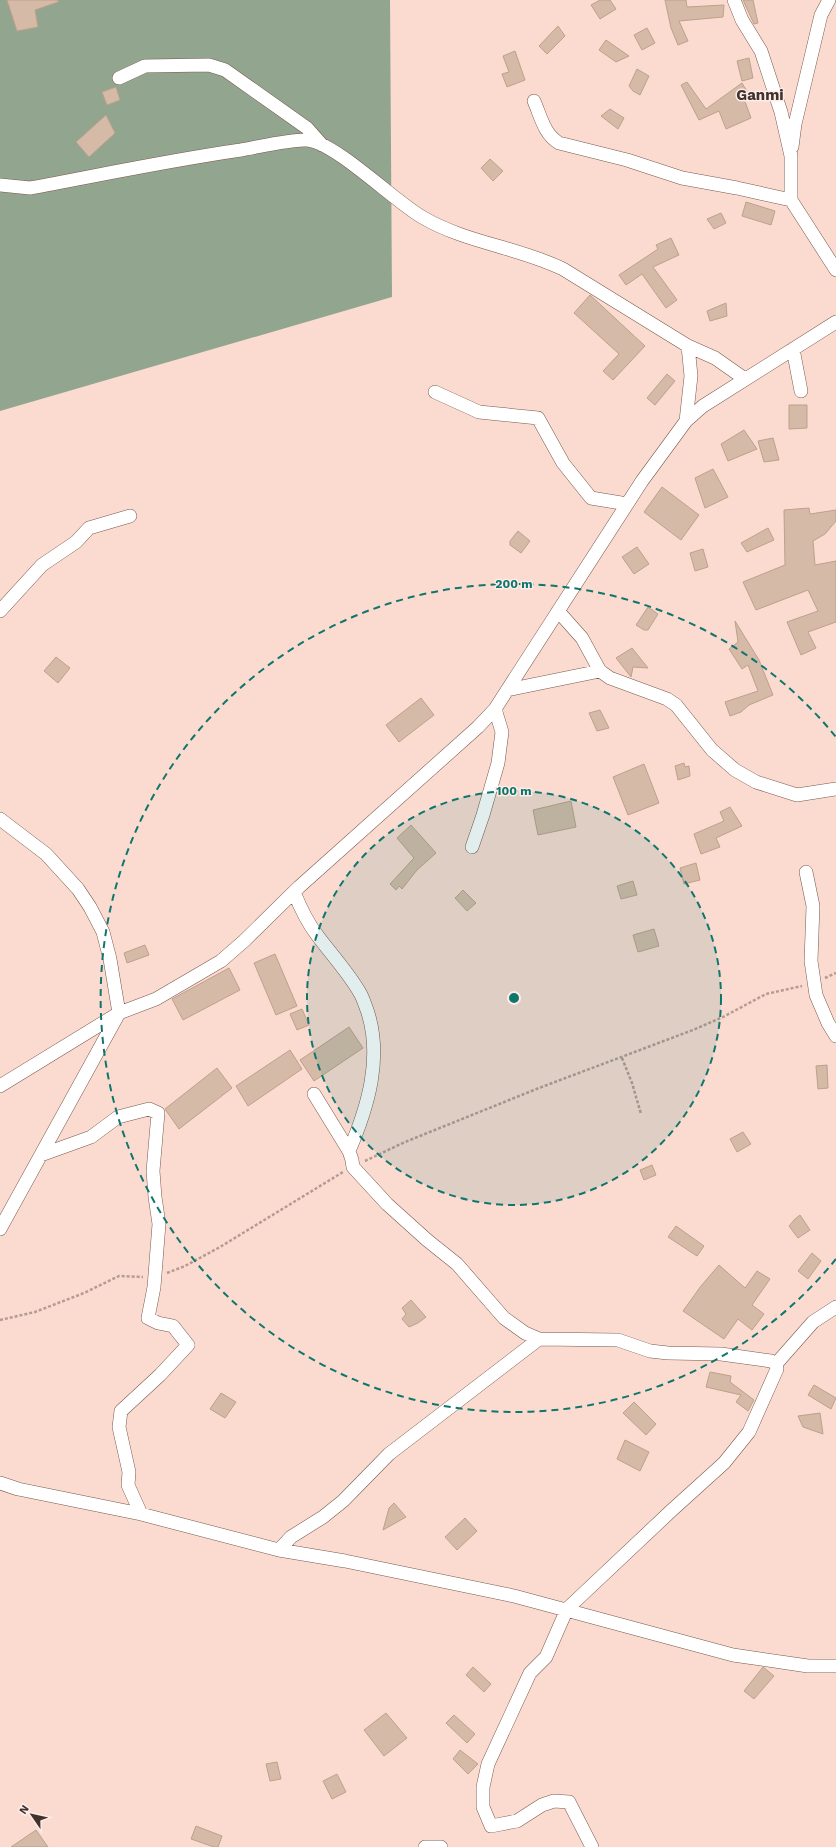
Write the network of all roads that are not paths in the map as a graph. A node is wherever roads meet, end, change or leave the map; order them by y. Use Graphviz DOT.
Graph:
graph roads {
  1 [pos="734,0"];
  2 [pos="829,0"];
  3 [pos="119,78"];
  4 [pos="534,101"];
  5 [pos="322,145"];
  6 [pos="791,156"];
  7 [pos="0,185"];
  8 [pos="791,200"];
  9 [pos="836,270"];
  10 [pos="836,322"];
  11 [pos="688,346"];
  12 [pos="793,349"];
  13 [pos="746,379"];
  14 [pos="801,391"];
  15 [pos="435,392"];
  16 [pos="686,422"];
  17 [pos="627,504"];
  18 [pos="130,516"];
  19 [pos="0,611"];
  20 [pos="558,611"];
  21 [pos="600,671"];
  22 [pos="507,690"];
  23 [pos="495,709"];
  24 [pos="836,788"];
  25 [pos="0,820"];
  26 [pos="472,847"];
  27 [pos="806,872"];
  28 [pos="294,892"];
  29 [pos="119,1013"];
  30 [pos="836,1036"];
  31 [pos="0,1086"];
  32 [pos="314,1094"];
  33 [pos="349,1151"];
  34 [pos="41,1155"];
  35 [pos="0,1229"];
  36 [pos="836,1307"];
  37 [pos="538,1339"];
  38 [pos="776,1364"];
  39 [pos="0,1483"];
  40 [pos="141,1514"];
  41 [pos="279,1550"];
  42 [pos="567,1609"];
  43 [pos="836,1666"];
  44 [pos="425,1847"];
  45 [pos="441,1847"];
  46 [pos="592,1847"];
  1 -- 6 [label="street"];
  2 -- 6 [label="street"];
  3 -- 5 [label="street"];
  4 -- 8 [label="street"];
  5 -- 7 [label="street"];
  5 -- 11 [label="street"];
  6 -- 8 [label="street"];
  8 -- 9 [label="street"];
  10 -- 12 [label="street"];
  11 -- 13 [label="street"];
  11 -- 16 [label="street"];
  12 -- 13 [label="street"];
  12 -- 14 [label="street"];
  13 -- 16 [label="street"];
  15 -- 17 [label="street"];
  16 -- 17 [label="street"];
  17 -- 20 [label="street"];
  18 -- 19 [label="street"];
  20 -- 21 [label="street"];
  20 -- 22 [label="street"];
  21 -- 22 [label="street"];
  21 -- 24 [label="street"];
  22 -- 23 [label="street"];
  23 -- 26 [label="street"];
  23 -- 28 [label="street"];
  25 -- 29 [label="street"];
  27 -- 30 [label="street"];
  28 -- 29 [label="street"];
  28 -- 33 [label="street"];
  29 -- 31 [label="street"];
  29 -- 34 [label="street"];
  32 -- 33 [label="street"];
  33 -- 37 [label="street"];
  34 -- 35 [label="street"];
  34 -- 40 [label="street"];
  36 -- 38 [label="street"];
  37 -- 38 [label="street"];
  37 -- 41 [label="street"];
  38 -- 42 [label="street"];
  39 -- 40 [label="street"];
  40 -- 41 [label="street"];
  41 -- 42 [label="street"];
  42 -- 43 [label="street"];
  42 -- 46 [label="street"];
  44 -- 45 [label="street"];
}
